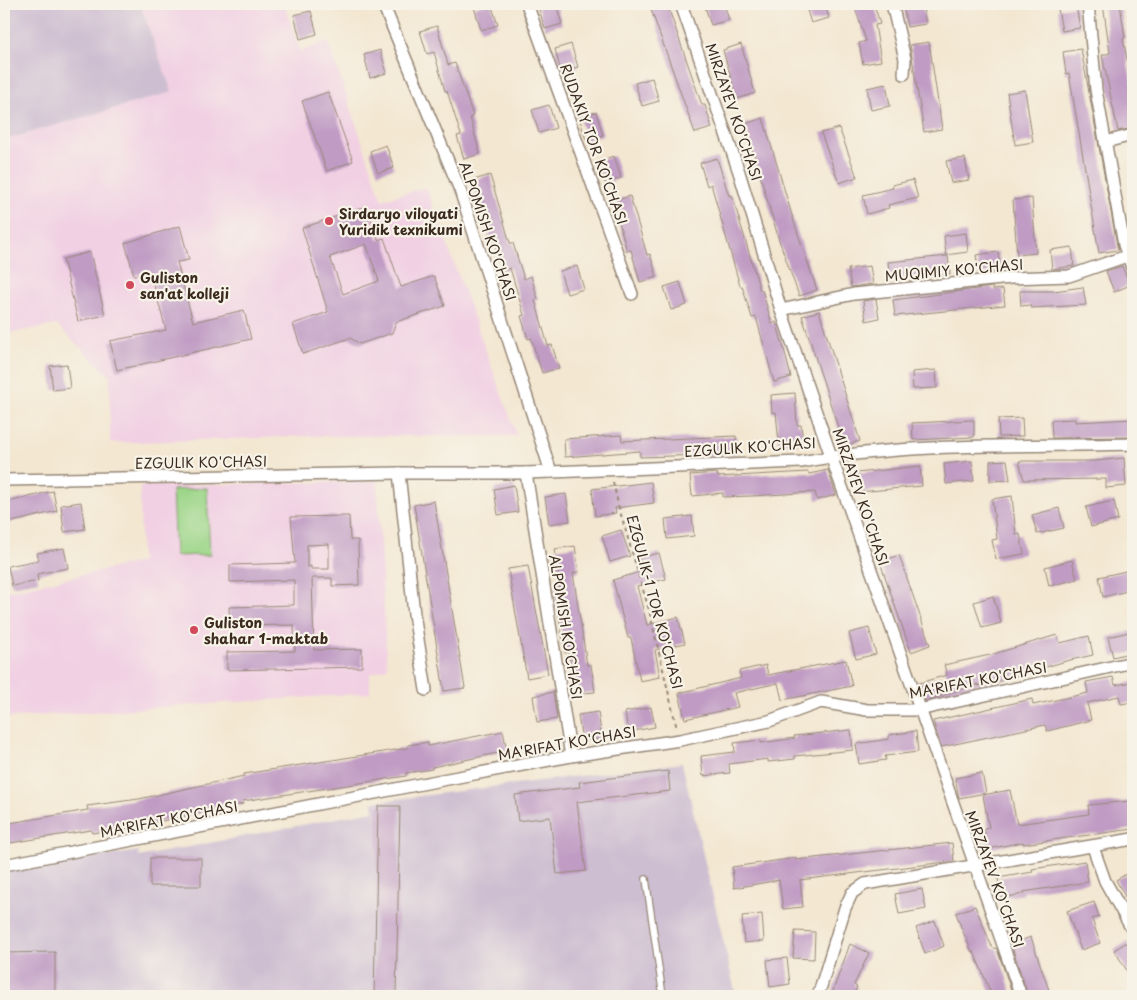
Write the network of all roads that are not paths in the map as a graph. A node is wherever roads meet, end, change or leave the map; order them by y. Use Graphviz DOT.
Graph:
graph roads {
  1 [pos="384,4"];
  2 [pos="527,4"];
  3 [pos="681,4"];
  4 [pos="892,4"];
  5 [pos="1088,4"];
  6 [pos="904,74"];
  7 [pos="1133,135"];
  8 [pos="1105,142"];
  9 [pos="1128,248"];
  10 [pos="1133,270"];
  11 [pos="632,294"];
  12 [pos="781,310"];
  13 [pos="1133,444"];
  14 [pos="831,456"];
  15 [pos="552,472"];
  16 [pos="399,473"];
  17 [pos="526,473"];
  18 [pos="4,480"];
  19 [pos="1133,662"];
  20 [pos="426,690"];
  21 [pos="919,710"];
  22 [pos="571,756"];
  23 [pos="1133,839"];
  24 [pos="1093,847"];
  25 [pos="4,865"];
  26 [pos="974,867"];
  27 [pos="646,879"];
  28 [pos="1133,930"];
  29 [pos="663,996"];
  30 [pos="818,996"];
  31 [pos="1021,996"];
  1 -- 15 [label="street, ALPOMISH KO'CHASI"];
  2 -- 11 [label="street, RUDAKIY TOR KO'CHASI"];
  3 -- 12 [label="street, MIRZAYEV KO'CHASI"];
  4 -- 6 [label="street"];
  5 -- 8 [label="street"];
  7 -- 8 [label="street"];
  8 -- 9 [label="street"];
  9 -- 10 [label="street"];
  9 -- 12 [label="street, MUQIMIY KO'CHASI"];
  12 -- 14 [label="street, MIRZAYEV KO'CHASI"];
  13 -- 14 [label="street, EZGULIK KO'CHASI"];
  14 -- 15 [label="street, EZGULIK KO'CHASI"];
  14 -- 21 [label="street, MIRZAYEV KO'CHASI"];
  15 -- 17 [label="street, EZGULIK KO'CHASI"];
  16 -- 17 [label="street, EZGULIK KO'CHASI"];
  16 -- 18 [label="street, EZGULIK KO'CHASI"];
  16 -- 20 [label="street"];
  17 -- 22 [label="street, ALPOMISH KO'CHASI"];
  19 -- 21 [label="street, MA'RIFAT KO'CHASI"];
  21 -- 22 [label="street, MA'RIFAT KO'CHASI"];
  21 -- 26 [label="street, MIRZAYEV KO'CHASI"];
  22 -- 25 [label="street, MA'RIFAT KO'CHASI"];
  23 -- 24 [label="street"];
  24 -- 26 [label="street"];
  24 -- 28 [label="street"];
  26 -- 30 [label="street"];
  26 -- 31 [label="street, MIRZAYEV KO'CHASI"];
  27 -- 29 [label="lane"];
}
